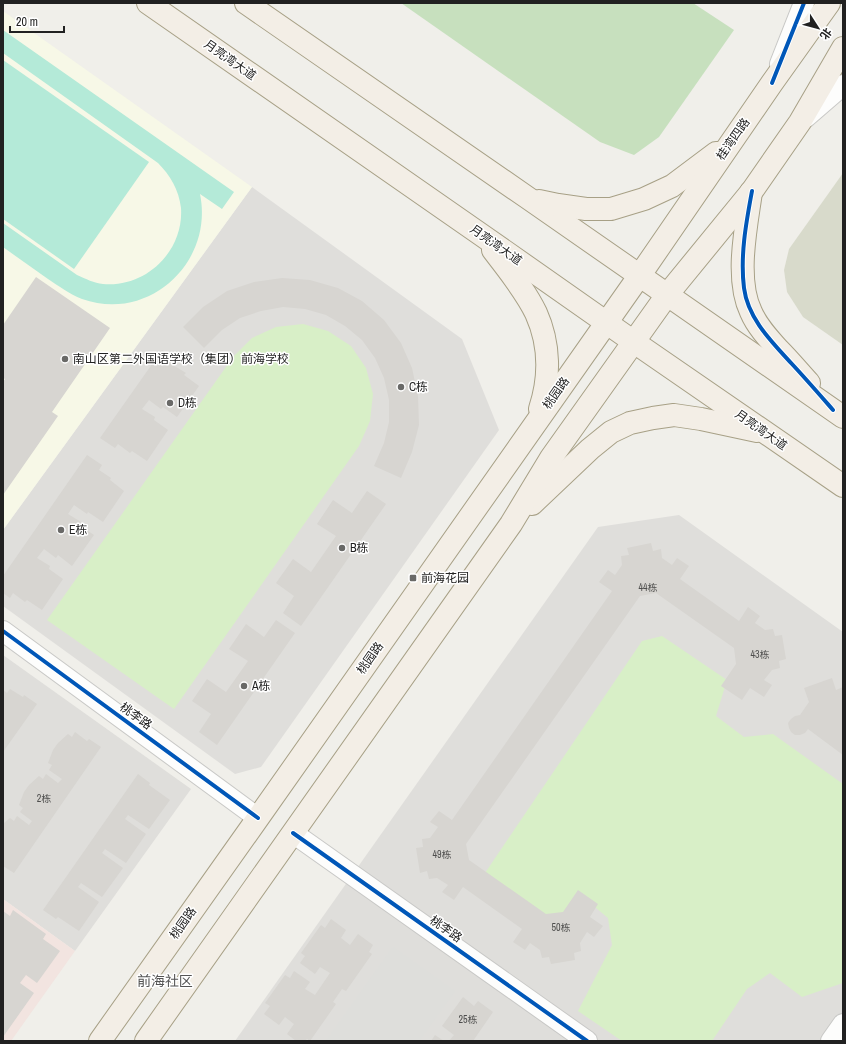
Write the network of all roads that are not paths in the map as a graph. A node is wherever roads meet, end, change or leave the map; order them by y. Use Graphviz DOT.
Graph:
graph roads {
  1 [pos="148,3"];
  2 [pos="246,3"];
  3 [pos="804,3"];
  4 [pos="829,3"];
  5 [pos="843,48"];
  6 [pos="772,83"];
  7 [pos="843,85"];
  8 [pos="800,122"];
  9 [pos="732,141"];
  10 [pos="752,191"];
  11 [pos="528,198"];
  12 [pos="483,236"];
  13 [pos="640,275"];
  14 [pos="667,295"];
  15 [pos="607,322"];
  16 [pos="634,342"];
  17 [pos="838,413"];
  18 [pos="537,420"];
  19 [pos="767,434"];
  20 [pos="843,486"];
  21 [pos="510,524"];
  22 [pos="3,631"];
  23 [pos="258,818"];
  24 [pos="293,833"];
  25 [pos="843,1024"];
  26 [pos="100,1041"];
  27 [pos="146,1041"];
  28 [pos="587,1041"];
  29 [pos="831,1041"];
  1 -- 12 [label="main road, 月亮湾大道"];
  2 -- 11 [label="main road"];
  3 -- 6 [label="street"];
  4 -- 6 [label="main road, 桂湾四路"];
  5 -- 8 [label="main road"];
  6 -- 9 [label="main road, 桂湾四路"];
  7 -- 8 [label="street"];
  8 -- 10 [label="main road"];
  9 -- 11 [label="main road"];
  9 -- 13 [label="main road, 桂湾四路"];
  10 -- 14 [label="main road"];
  10 -- 17 [label="main road"];
  11 -- 13 [label="main road"];
  12 -- 15 [label="main road, 月亮湾大道"];
  12 -- 18 [label="main road"];
  13 -- 14 [label="main road"];
  13 -- 15 [label="main road, 桃园路"];
  14 -- 16 [label="main road"];
  14 -- 17 [label="main road"];
  15 -- 16 [label="main road, 月亮湾大道"];
  15 -- 18 [label="main road, 桃园路"];
  16 -- 19 [label="main road, 月亮湾大道"];
  16 -- 21 [label="main road"];
  18 -- 23 [label="main road, 桃园路"];
  19 -- 20 [label="main road, 月亮湾大道"];
  19 -- 21 [label="main road"];
  21 -- 24 [label="main road"];
  22 -- 23 [label="street, 桃李路"];
  23 -- 26 [label="main road, 桃园路"];
  24 -- 27 [label="main road"];
  24 -- 28 [label="street, 桃李路"];
  25 -- 29 [label="street"];
}
